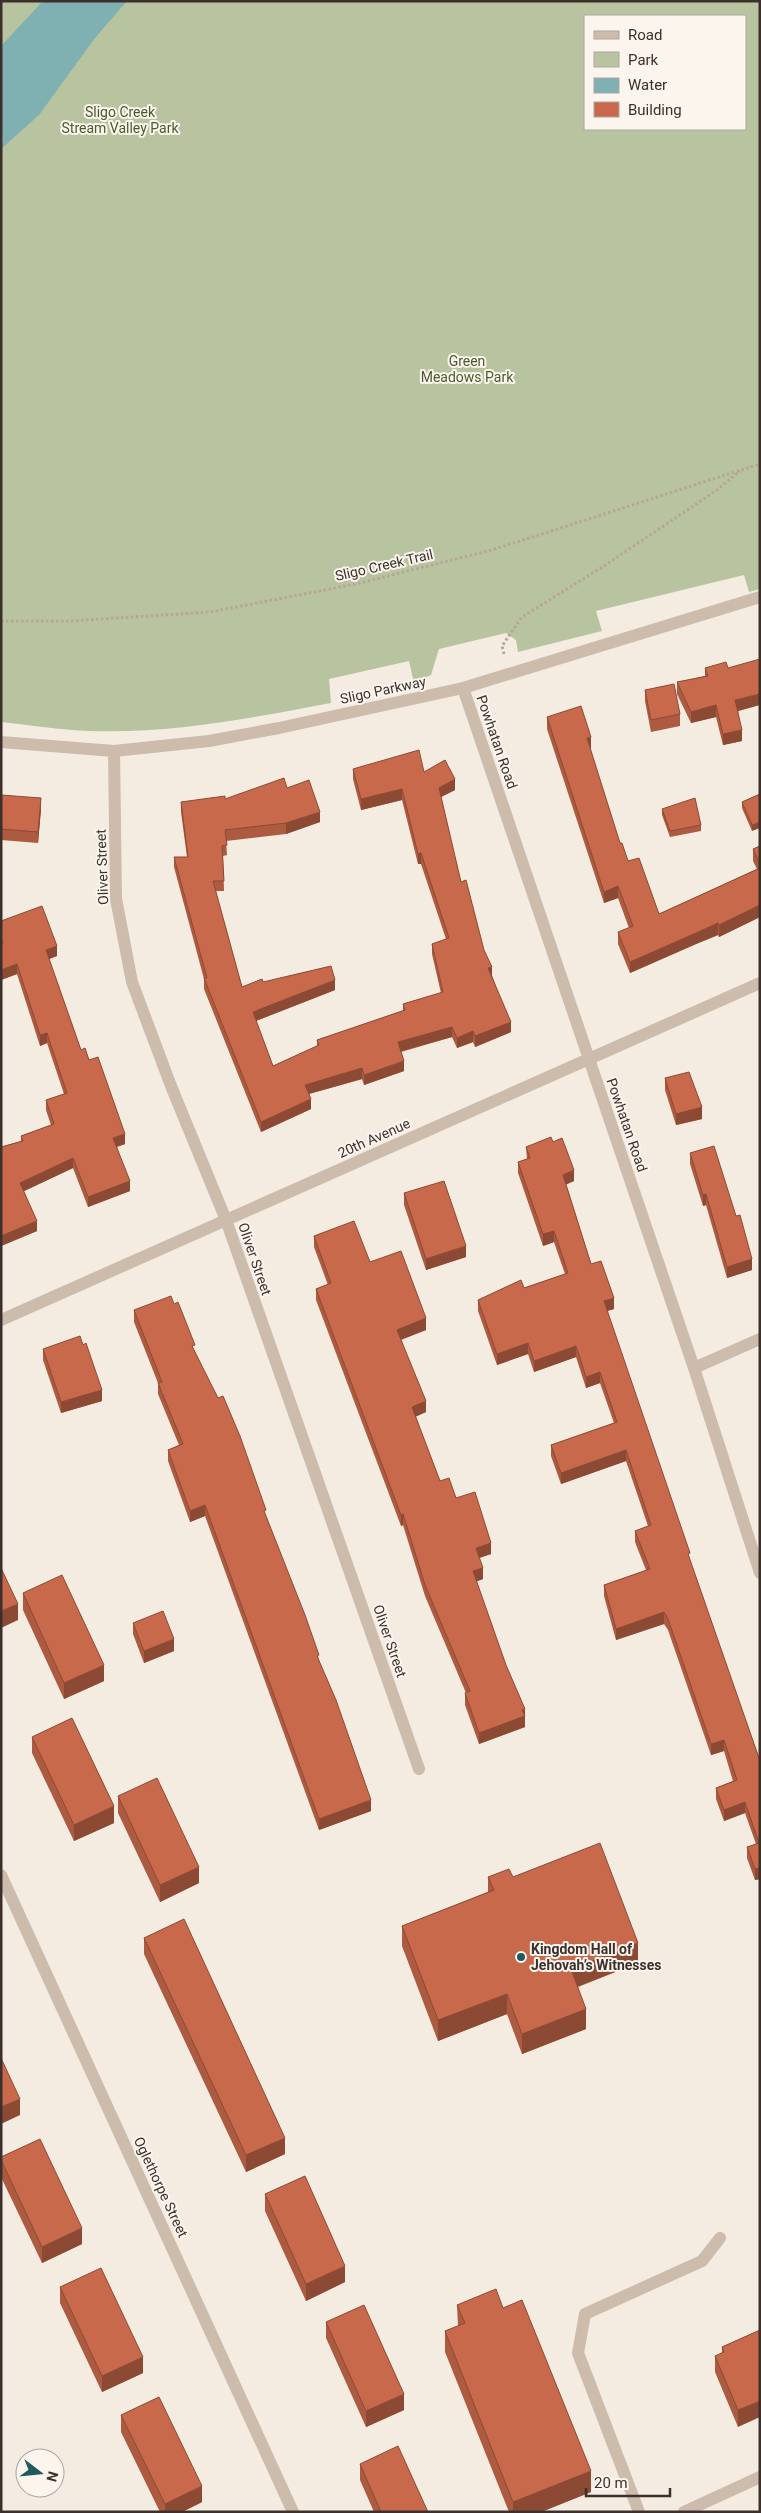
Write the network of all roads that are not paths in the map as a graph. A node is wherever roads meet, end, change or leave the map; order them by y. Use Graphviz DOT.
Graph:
graph roads {
  1 [pos="760,597"];
  2 [pos="463,688"];
  3 [pos="1,742"];
  4 [pos="114,751"];
  5 [pos="760,983"];
  6 [pos="589,1059"];
  7 [pos="226,1220"];
  8 [pos="1,1320"];
  9 [pos="760,1339"];
  10 [pos="694,1368"];
  11 [pos="760,1573"];
  12 [pos="419,1769"];
  13 [pos="1,1875"];
  14 [pos="720,2238"];
  15 [pos="760,2477"];
  16 [pos="292,2512"];
  17 [pos="639,2512"];
  18 [pos="684,2512"];
  1 -- 2 [label="street, Sligo Parkway"];
  2 -- 4 [label="street, Sligo Parkway"];
  2 -- 6 [label="street, Powhatan Road"];
  3 -- 4 [label="street, Sligo Parkway"];
  4 -- 7 [label="street, Oliver Street"];
  5 -- 6 [label="street, 20th Avenue"];
  6 -- 7 [label="street, 20th Avenue"];
  6 -- 10 [label="street, Powhatan Road"];
  7 -- 8 [label="street, 20th Avenue"];
  7 -- 12 [label="street, Oliver Street"];
  9 -- 10 [label="street"];
  10 -- 11 [label="street, Powhatan Road"];
  13 -- 16 [label="street, Oglethorpe Street"];
  14 -- 17 [label="street"];
  15 -- 18 [label="street"];
}
